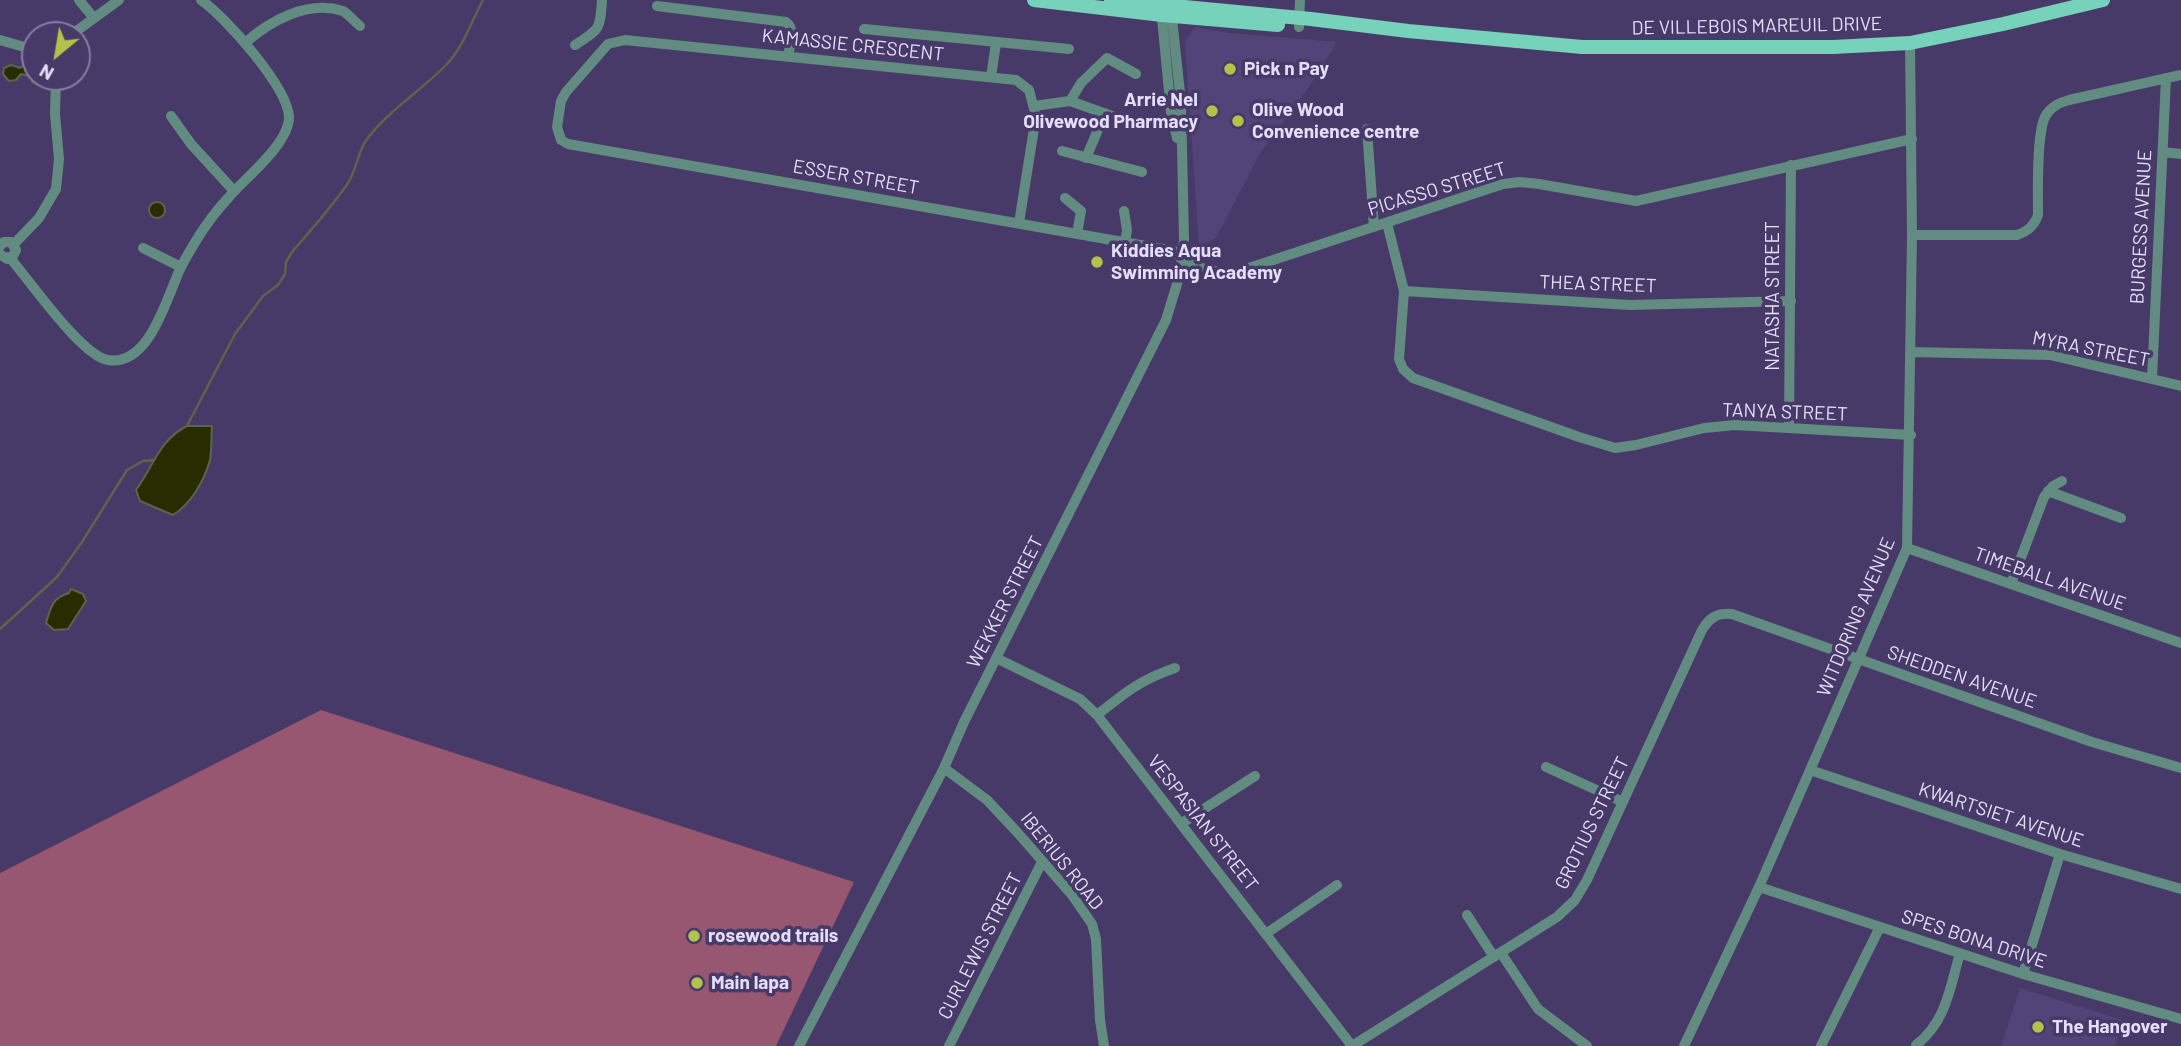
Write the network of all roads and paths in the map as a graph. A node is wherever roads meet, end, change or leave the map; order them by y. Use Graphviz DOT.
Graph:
graph roads {
  1 [pos="79,0"];
  2 [pos="119,0"];
  3 [pos="201,0"];
  4 [pos="602,0"];
  5 [pos="1111,0"];
  6 [pos="1300,0"];
  7 [pos="2103,0"];
  8 [pos="1040,1"];
  9 [pos="657,6"];
  10 [pos="1166,7"];
  11 [pos="93,17"];
  12 [pos="88,21"];
  13 [pos="1300,23"];
  14 [pos="359,26"];
  15 [pos="864,29"];
  16 [pos="596,32"];
  17 [pos="0,40"];
  18 [pos="245,43"];
  19 [pos="996,43"];
  20 [pos="1910,43"];
  21 [pos="608,44"];
  22 [pos="575,45"];
  23 [pos="21,46"];
  24 [pos="1069,49"];
  25 [pos="788,56"];
  26 [pos="1136,74"];
  27 [pos="2181,75"];
  28 [pos="991,77"];
  29 [pos="2166,79"];
  30 [pos="56,91"];
  31 [pos="1070,101"];
  32 [pos="1034,106"];
  33 [pos="1105,113"];
  34 [pos="171,116"];
  35 [pos="1142,121"];
  36 [pos="1367,130"];
  37 [pos="1912,139"];
  38 [pos="1062,151"];
  39 [pos="2162,152"];
  40 [pos="2181,154"];
  41 [pos="1086,158"];
  42 [pos="1791,165"];
  43 [pos="1142,172"];
  44 [pos="234,191"];
  45 [pos="1065,198"];
  46 [pos="1124,211"];
  47 [pos="1019,223"];
  48 [pos="1387,223"];
  49 [pos="1374,227"];
  50 [pos="1077,233"];
  51 [pos="1912,234"];
  52 [pos="1125,242"];
  53 [pos="143,248"];
  54 [pos="4,249"];
  55 [pos="1182,259"];
  56 [pos="181,267"];
  57 [pos="1404,291"];
  58 [pos="1791,301"];
  59 [pos="1910,352"];
  60 [pos="2152,378"];
  61 [pos="2181,386"];
  62 [pos="1789,428"];
  63 [pos="1911,435"];
  64 [pos="2062,481"];
  65 [pos="2048,491"];
  66 [pos="2122,518"];
  67 [pos="1908,548"];
  68 [pos="2011,584"];
  69 [pos="1732,614"];
  70 [pos="2181,643"];
  71 [pos="996,658"];
  72 [pos="1858,659"];
  73 [pos="1175,668"];
  74 [pos="1097,715"];
  75 [pos="1550,765"];
  76 [pos="944,768"];
  77 [pos="2181,768"];
  78 [pos="1810,770"];
  79 [pos="1255,776"];
  80 [pos="1624,799"];
  81 [pos="1182,823"];
  82 [pos="2060,854"];
  83 [pos="1042,862"];
  84 [pos="1337,885"];
  85 [pos="1759,887"];
  86 [pos="2181,889"];
  87 [pos="1467,915"];
  88 [pos="1880,927"];
  89 [pos="1267,933"];
  90 [pos="1960,953"];
  91 [pos="1497,955"];
  92 [pos="2023,974"];
  93 [pos="2181,1019"];
  94 [pos="1916,1045"];
  95 [pos="799,1046"];
  96 [pos="949,1046"];
  97 [pos="1104,1046"];
  98 [pos="1352,1046"];
  99 [pos="1587,1046"];
  100 [pos="1684,1046"];
  101 [pos="1821,1046"];
  1 -- 11 [label="street"];
  2 -- 11 [label="street"];
  3 -- 18 [label="street"];
  4 -- 16 [label="street"];
  5 -- 10 [label="main road, DE VILLEBOIS MAREUIL DRIVE"];
  6 -- 13 [label="street"];
  7 -- 20 [label="main road, DE VILLEBOIS MAREUIL DRIVE"];
  8 -- 10 [label="main road, DE VILLEBOIS MAREUIL DRIVE"];
  9 -- 25 [label="street"];
  10 -- 13 [label="main road, DE VILLEBOIS MAREUIL DRIVE"];
  10 -- 55 [label="street, WEKKER STREET"];
  11 -- 12 [label="street"];
  13 -- 20 [label="main road, DE VILLEBOIS MAREUIL DRIVE"];
  14 -- 18 [label="street"];
  15 -- 19 [label="street"];
  16 -- 21 [label="street"];
  16 -- 22 [label="street"];
  17 -- 23 [label="street"];
  18 -- 44 [label="street"];
  19 -- 24 [label="street"];
  19 -- 28 [label="street"];
  20 -- 37 [label="street, WITDORING AVENUE"];
  21 -- 25 [label="street, KAMASSIE CRESCENT"];
  21 -- 47 [label="street, ESSER STREET"];
  25 -- 28 [label="street, KAMASSIE CRESCENT"];
  26 -- 31 [label="street"];
  27 -- 29 [label="street"];
  28 -- 32 [label="street, KAMASSIE CRESCENT"];
  29 -- 39 [label="street, BURGESS AVENUE"];
  29 -- 51 [label="street"];
  30 -- 54 [label="street"];
  31 -- 32 [label="street"];
  31 -- 33 [label="street"];
  32 -- 47 [label="street"];
  33 -- 35 [label="street"];
  33 -- 41 [label="street"];
  34 -- 44 [label="street"];
  36 -- 49 [label="street"];
  37 -- 42 [label="street, PICASSO STREET"];
  37 -- 51 [label="street, WITDORING AVENUE"];
  38 -- 41 [label="street"];
  39 -- 40 [label="street"];
  39 -- 60 [label="street, BURGESS AVENUE"];
  41 -- 43 [label="street"];
  42 -- 48 [label="street, PICASSO STREET"];
  42 -- 58 [label="street, NATASHA STREET"];
  44 -- 56 [label="street"];
  45 -- 50 [label="street"];
  46 -- 52 [label="street"];
  47 -- 50 [label="street, ESSER STREET"];
  48 -- 49 [label="street, PICASSO STREET"];
  48 -- 57 [label="street"];
  49 -- 55 [label="street, PICASSO STREET"];
  50 -- 52 [label="street, ESSER STREET"];
  51 -- 59 [label="street, WITDORING AVENUE"];
  52 -- 55 [label="street, ESSER STREET"];
  53 -- 56 [label="street"];
  54 -- 56 [label="street"];
  55 -- 71 [label="street, WEKKER STREET"];
  57 -- 58 [label="street, THEA STREET"];
  57 -- 62 [label="street, TANYA STREET"];
  58 -- 62 [label="street, NATASHA STREET"];
  59 -- 60 [label="street, MYRA STREET"];
  59 -- 63 [label="street, WITDORING AVENUE"];
  60 -- 61 [label="street, MYRA STREET"];
  62 -- 63 [label="street, TANYA STREET"];
  63 -- 67 [label="street, WITDORING AVENUE"];
  64 -- 65 [label="street"];
  65 -- 66 [label="street"];
  65 -- 68 [label="street"];
  67 -- 68 [label="street, TIMEBALL AVENUE"];
  67 -- 72 [label="street, WITDORING AVENUE"];
  68 -- 70 [label="street, TIMEBALL AVENUE"];
  69 -- 72 [label="street, SHEDDEN AVENUE"];
  69 -- 80 [label="street, GROTIUS STREET"];
  71 -- 74 [label="street, VESPASIAN STREET"];
  71 -- 76 [label="street, WEKKER STREET"];
  72 -- 77 [label="street, SHEDDEN AVENUE"];
  72 -- 78 [label="street, WITDORING AVENUE"];
  73 -- 74 [label="street"];
  74 -- 81 [label="street, VESPASIAN STREET"];
  75 -- 80 [label="street"];
  76 -- 83 [label="street, IBERIUS ROAD"];
  76 -- 95 [label="street, WEKKER STREET"];
  78 -- 82 [label="street, KWARTSIET AVENUE"];
  78 -- 85 [label="street, WITDORING AVENUE"];
  79 -- 81 [label="street"];
  80 -- 91 [label="street, GROTIUS STREET"];
  81 -- 89 [label="street, VESPASIAN STREET"];
  82 -- 86 [label="street, KWARTSIET AVENUE"];
  82 -- 92 [label="street"];
  83 -- 96 [label="street, CURLEWIS STREET"];
  83 -- 97 [label="street, IBERIUS ROAD"];
  84 -- 89 [label="street"];
  85 -- 88 [label="street, SPES BONA DRIVE"];
  85 -- 100 [label="street, WITDORING AVENUE"];
  87 -- 91 [label="street"];
  88 -- 90 [label="street, SPES BONA DRIVE"];
  88 -- 101 [label="street"];
  89 -- 98 [label="street, VESPASIAN STREET"];
  90 -- 92 [label="street, SPES BONA DRIVE"];
  90 -- 94 [label="street"];
  91 -- 98 [label="street, GROTIUS STREET"];
  91 -- 99 [label="street"];
  92 -- 93 [label="street, SPES BONA DRIVE"];
}
